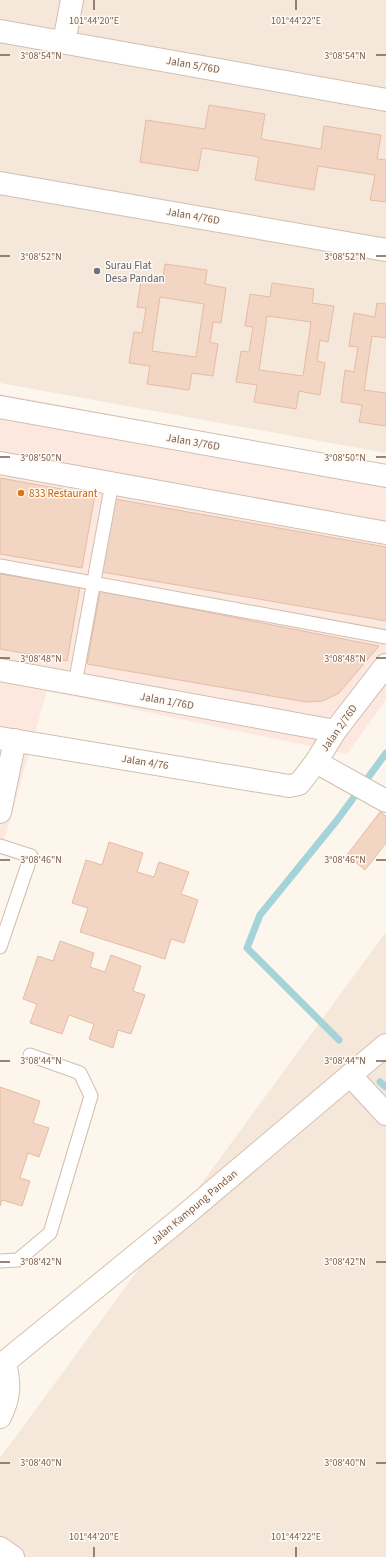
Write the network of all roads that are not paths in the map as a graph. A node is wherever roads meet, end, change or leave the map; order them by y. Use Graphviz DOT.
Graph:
graph roads {
  1 [pos="72,0"];
  2 [pos="0,31"];
  3 [pos="64,42"];
  4 [pos="386,100"];
  5 [pos="0,182"];
  6 [pos="386,250"];
  7 [pos="0,407"];
  8 [pos="0,463"];
  9 [pos="386,476"];
  10 [pos="112,483"];
  11 [pos="386,533"];
  12 [pos="0,566"];
  13 [pos="94,583"];
  14 [pos="386,637"];
  15 [pos="386,665"];
  16 [pos="0,670"];
  17 [pos="75,684"];
  18 [pos="335,731"];
  19 [pos="8,739"];
  20 [pos="316,762"];
  21 [pos="289,786"];
  22 [pos="386,801"];
  23 [pos="0,812"];
  24 [pos="0,846"];
  25 [pos="0,948"];
  26 [pos="386,1045"];
  27 [pos="30,1055"];
  28 [pos="350,1075"];
  29 [pos="386,1114"];
  30 [pos="0,1262"];
  31 [pos="2,1364"];
  32 [pos="0,1418"];
  33 [pos="0,1548"];
  34 [pos="12,1557"];
  1 -- 3 [label="street"];
  2 -- 3 [label="street, Jalan 5/76D"];
  3 -- 4 [label="street, Jalan 5/76D"];
  5 -- 6 [label="street, Jalan 4/76D"];
  7 -- 9 [label="street, Jalan 3/76D"];
  8 -- 10 [label="street"];
  10 -- 11 [label="street"];
  10 -- 13 [label="lane"];
  12 -- 13 [label="lane"];
  13 -- 14 [label="lane"];
  13 -- 17 [label="lane"];
  15 -- 18 [label="street, Jalan 2/76D"];
  16 -- 17 [label="street, Jalan 1/76D"];
  17 -- 18 [label="street, Jalan 1/76D"];
  18 -- 20 [label="street, Jalan 2/76D"];
  19 -- 21 [label="street, Jalan 4/76"];
  19 -- 23 [label="street"];
  20 -- 21 [label="street, Jalan 2/76D"];
  20 -- 22 [label="street"];
  24 -- 25 [label="lane"];
  26 -- 28 [label="street, Jalan Kampung Pandan"];
  27 -- 30 [label="lane"];
  28 -- 29 [label="street"];
  28 -- 31 [label="street, Jalan Kampung Pandan"];
  31 -- 32 [label="street"];
  33 -- 34 [label="street"];
}
